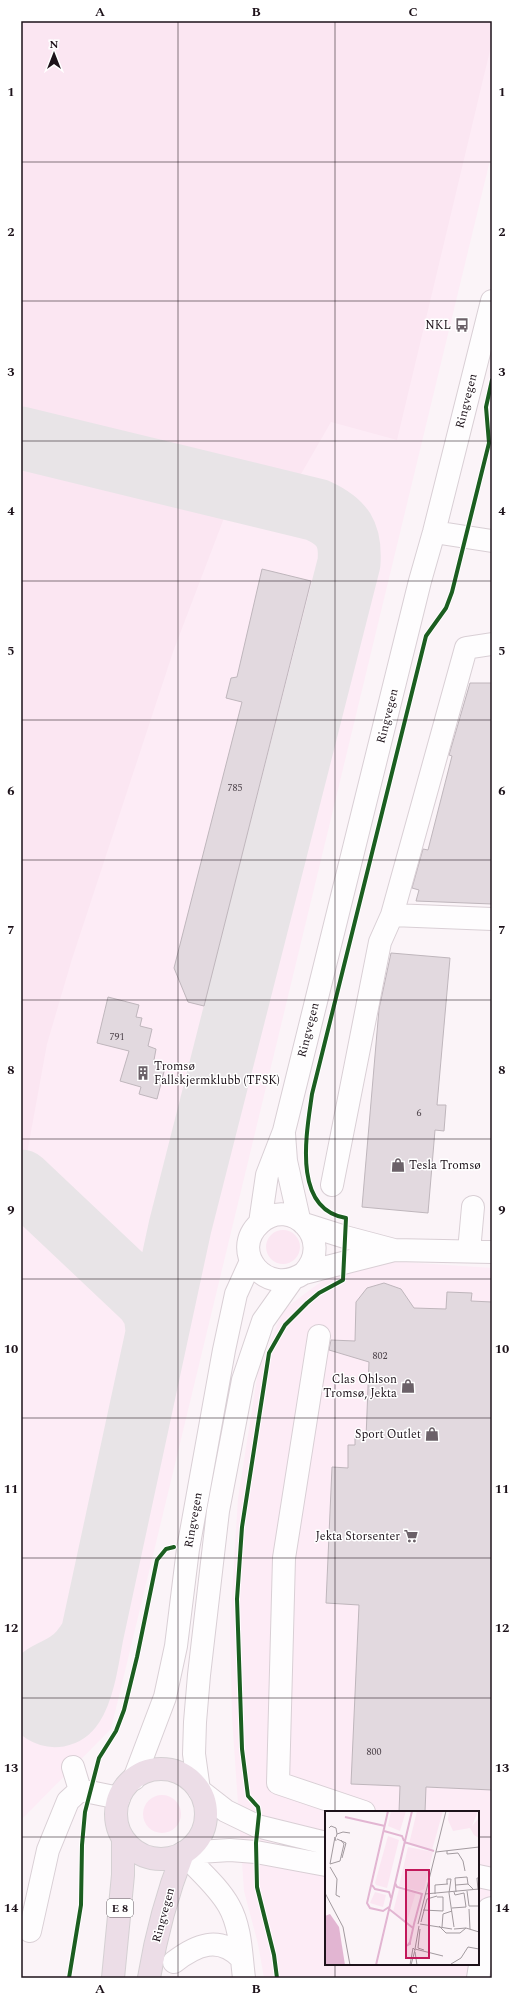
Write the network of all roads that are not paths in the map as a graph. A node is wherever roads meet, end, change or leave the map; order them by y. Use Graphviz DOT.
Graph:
graph roads {
  1 [pos="492,301"];
  2 [pos="434,532"];
  3 [pos="492,541"];
  4 [pos="492,644"];
  5 [pos="392,915"];
  6 [pos="492,920"];
  7 [pos="284,1131"];
  8 [pos="332,1185"];
  9 [pos="473,1207"];
  10 [pos="301,1221"];
  11 [pos="260,1223"];
  12 [pos="394,1250"];
  13 [pos="469,1251"];
  14 [pos="492,1252"];
  15 [pos="251,1261"];
  16 [pos="298,1276"];
  17 [pos="318,1336"];
  18 [pos="73,1767"];
  19 [pos="134,1779"];
  20 [pos="80,1790"];
  21 [pos="199,1790"];
  22 [pos="119,1798"];
  23 [pos="361,1811"];
  24 [pos="123,1838"];
  25 [pos="325,1844"];
  26 [pos="183,1853"];
  27 [pos="325,1865"];
  28 [pos="479,1876"];
  29 [pos="492,1879"];
  30 [pos="488,1908"];
  31 [pos="30,1931"];
  32 [pos="156,1936"];
  33 [pos="242,1968"];
  34 [pos="173,1970"];
  35 [pos="113,1978"];
  36 [pos="149,1978"];
  37 [pos="459,1978"];
  38 [pos="464,1978"];
  39 [pos="478,1978"];
  1 -- 2 [label="street, Ringvegen"];
  2 -- 3 [label="street"];
  2 -- 7 [label="street, Ringvegen"];
  4 -- 5 [label="street"];
  5 -- 6 [label="street"];
  5 -- 8 [label="street"];
  7 -- 10 [label="street, Ringvegen"];
  7 -- 11 [label="street, Ringvegen"];
  9 -- 13 [label="street"];
  10 -- 11 [label="street"];
  10 -- 12 [label="street"];
  10 -- 16 [label="street"];
  11 -- 15 [label="street"];
  12 -- 13 [label="street"];
  12 -- 16 [label="street"];
  13 -- 14 [label="street"];
  15 -- 16 [label="street"];
  15 -- 19 [label="street, Ringvegen"];
  16 -- 21 [label="street, Ringvegen"];
  17 -- 23 [label="street"];
  18 -- 20 [label="street"];
  19 -- 21 [label="highway, E 8"];
  19 -- 22 [label="highway, E 8"];
  20 -- 22 [label="street"];
  20 -- 31 [label="street"];
  21 -- 25 [label="street"];
  21 -- 26 [label="highway, E 8"];
  22 -- 24 [label="highway, E 8"];
  24 -- 26 [label="highway, E 8"];
  24 -- 35 [label="highway, E 8"];
  26 -- 27 [label="street"];
  26 -- 32 [label="highway, Ringvegen / E 8"];
  26 -- 33 [label="street"];
  28 -- 29 [label="street"];
  30 -- 39 [label="street"];
  32 -- 34 [label="street"];
  32 -- 36 [label="highway, Ringvegen / E 8"];
  33 -- 34 [label="street"];
  37 -- 38 [label="street"];
}
